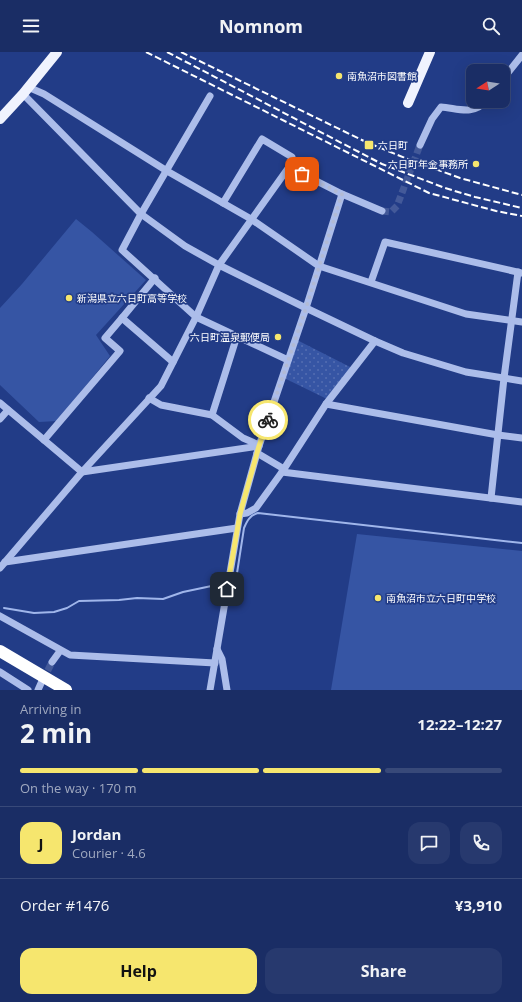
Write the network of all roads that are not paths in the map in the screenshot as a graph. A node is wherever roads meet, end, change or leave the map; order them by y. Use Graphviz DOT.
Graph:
graph roads {
  1 [pos="57,52"];
  2 [pos="430,52"];
  3 [pos="522,56"];
  4 [pos="510,71"];
  5 [pos="25,91"];
  6 [pos="210,96"];
  7 [pos="408,103"];
  8 [pos="478,108"];
  9 [pos="0,119"];
  10 [pos="420,145"];
  11 [pos="289,167"];
  12 [pos="167,171"];
  13 [pos="342,194"];
  14 [pos="223,203"];
  15 [pos="382,210"];
  16 [pos="141,214"];
  17 [pos="251,219"];
  18 [pos="219,265"];
  19 [pos="319,266"];
  20 [pos="520,273"];
  21 [pos="155,278"];
  22 [pos="371,282"];
  23 [pos="306,308"];
  24 [pos="196,317"];
  25 [pos="122,318"];
  26 [pos="512,321"];
  27 [pos="522,322"];
  28 [pos="237,336"];
  29 [pos="375,341"];
  30 [pos="288,360"];
  31 [pos="173,362"];
  32 [pos="504,378"];
  33 [pos="522,381"];
  34 [pos="149,398"];
  35 [pos="0,403"];
  36 [pos="326,404"];
  37 [pos="8,410"];
  38 [pos="212,415"];
  39 [pos="0,419"];
  40 [pos="498,435"];
  41 [pos="522,438"];
  42 [pos="44,440"];
  43 [pos="258,449"];
  44 [pos="283,471"];
  45 [pos="82,472"];
  46 [pos="491,498"];
  47 [pos="522,502"];
  48 [pos="240,514"];
  49 [pos="237,528"];
  50 [pos="5,562"];
  51 [pos="0,568"];
  52 [pos="0,616"];
  53 [pos="217,649"];
  54 [pos="0,651"];
  55 [pos="60,651"];
  56 [pos="52,662"];
  57 [pos="215,663"];
  58 [pos="0,672"];
  59 [pos="42,681"];
  60 [pos="28,690"];
  61 [pos="38,690"];
  62 [pos="66,690"];
  63 [pos="210,690"];
  64 [pos="227,690"];
  1 -- 5 [label="main road"];
  2 -- 7 [label="main road"];
  3 -- 4 [label="street"];
  5 -- 9 [label="main road"];
  5 -- 12 [label="street"];
  5 -- 16 [label="street"];
  6 -- 12 [label="street"];
  8 -- 10 [label="street"];
  11 -- 13 [label="street"];
  11 -- 14 [label="street"];
  11 -- 17 [label="street"];
  12 -- 14 [label="street"];
  12 -- 16 [label="street"];
  13 -- 15 [label="street"];
  13 -- 19 [label="street"];
  14 -- 17 [label="street"];
  16 -- 18 [label="street"];
  16 -- 21 [label="street"];
  17 -- 18 [label="street"];
  17 -- 19 [label="street"];
  18 -- 23 [label="street"];
  18 -- 24 [label="street"];
  19 -- 22 [label="street"];
  19 -- 23 [label="street"];
  20 -- 22 [label="street"];
  20 -- 26 [label="street"];
  21 -- 24 [label="street"];
  21 -- 25 [label="street"];
  22 -- 26 [label="street"];
  23 -- 29 [label="street"];
  23 -- 30 [label="street"];
  24 -- 28 [label="street"];
  24 -- 31 [label="street"];
  25 -- 31 [label="street"];
  25 -- 42 [label="street"];
  26 -- 27 [label="street"];
  26 -- 32 [label="street"];
  28 -- 30 [label="street"];
  28 -- 38 [label="street"];
  29 -- 32 [label="street"];
  29 -- 36 [label="street"];
  30 -- 43 [label="street"];
  31 -- 34 [label="street"];
  32 -- 33 [label="street"];
  32 -- 40 [label="street"];
  34 -- 38 [label="street"];
  34 -- 45 [label="street"];
  35 -- 37 [label="street"];
  36 -- 40 [label="street"];
  36 -- 44 [label="street"];
  37 -- 39 [label="street"];
  37 -- 42 [label="street"];
  38 -- 43 [label="street"];
  40 -- 41 [label="street"];
  40 -- 46 [label="street"];
  42 -- 45 [label="street"];
  43 -- 44 [label="street"];
  43 -- 45 [label="street"];
  43 -- 48 [label="street"];
  44 -- 46 [label="street"];
  44 -- 48 [label="street"];
  45 -- 50 [label="street"];
  46 -- 47 [label="street"];
  48 -- 49 [label="street"];
  49 -- 50 [label="street"];
  49 -- 53 [label="street"];
  50 -- 51 [label="street"];
  52 -- 55 [label="street"];
  53 -- 57 [label="street"];
  53 -- 64 [label="street"];
  54 -- 62 [label="highway"];
  55 -- 56 [label="street"];
  55 -- 57 [label="street"];
  57 -- 63 [label="street"];
  58 -- 60 [label="street"];
  59 -- 61 [label="street"];
}
